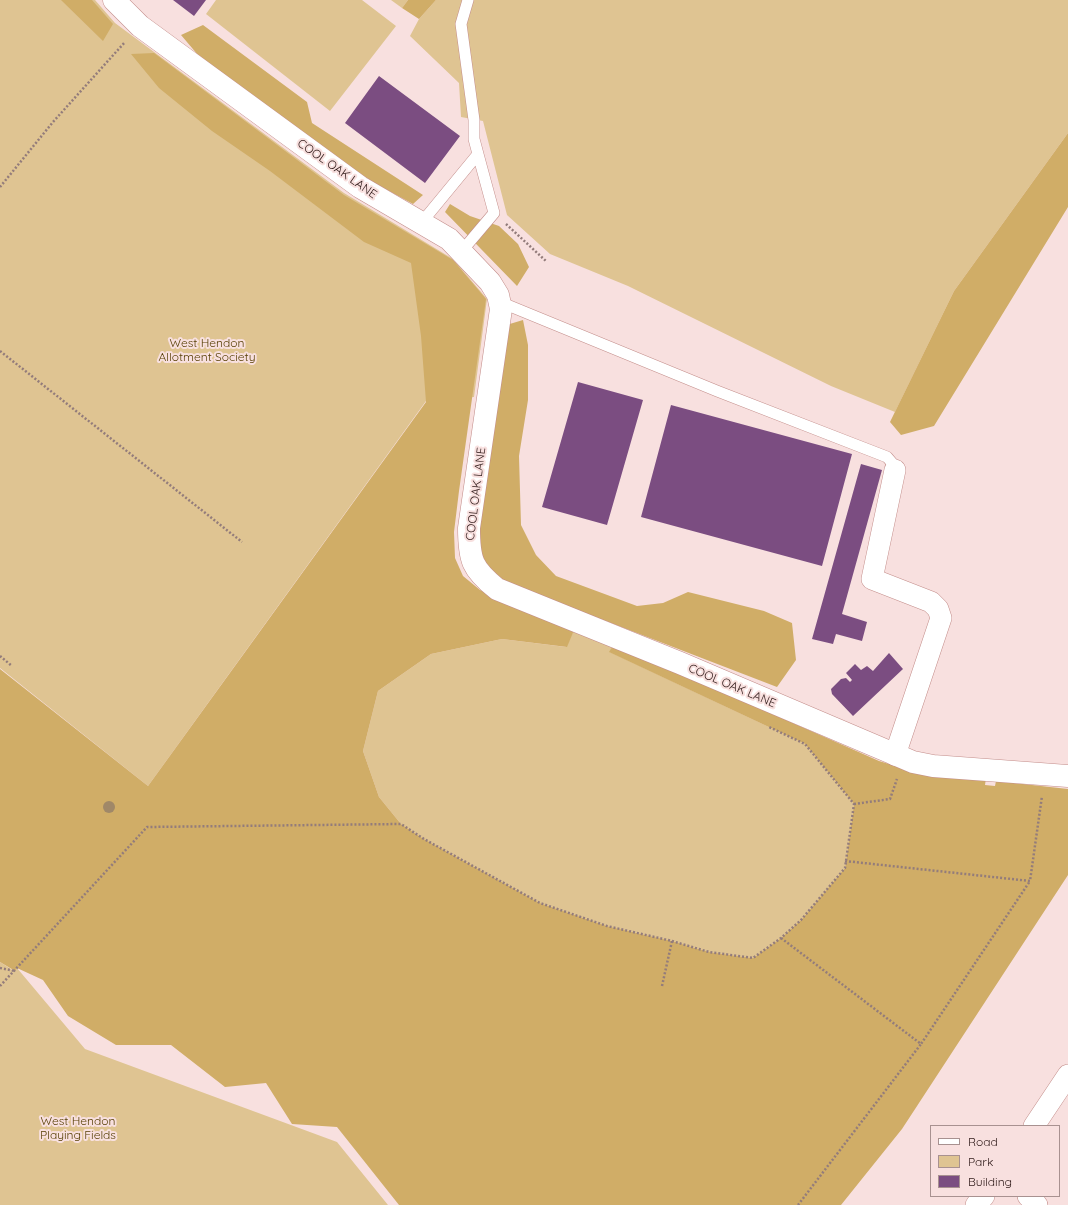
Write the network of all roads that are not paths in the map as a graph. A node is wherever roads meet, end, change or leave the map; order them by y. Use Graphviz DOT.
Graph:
graph roads {
  1 [pos="114,0"];
  2 [pos="468,0"];
  3 [pos="478,154"];
  4 [pos="422,222"];
  5 [pos="461,252"];
  6 [pos="500,302"];
  7 [pos="895,470"];
  8 [pos="895,755"];
  9 [pos="1068,776"];
  10 [pos="1068,1075"];
  11 [pos="1035,1125"];
  12 [pos="983,1197"];
  13 [pos="1029,1197"];
  14 [pos="976,1205"];
  15 [pos="1037,1205"];
  1 -- 4 [label="street, COOL OAK LANE"];
  2 -- 3 [label="lane"];
  3 -- 4 [label="lane"];
  3 -- 5 [label="lane"];
  4 -- 5 [label="street, COOL OAK LANE"];
  5 -- 6 [label="street, COOL OAK LANE"];
  6 -- 7 [label="lane"];
  6 -- 8 [label="street, COOL OAK LANE"];
  7 -- 8 [label="street"];
  8 -- 9 [label="street, COOL OAK LANE"];
  10 -- 11 [label="street"];
  12 -- 14 [label="street"];
  13 -- 15 [label="street"];
}
